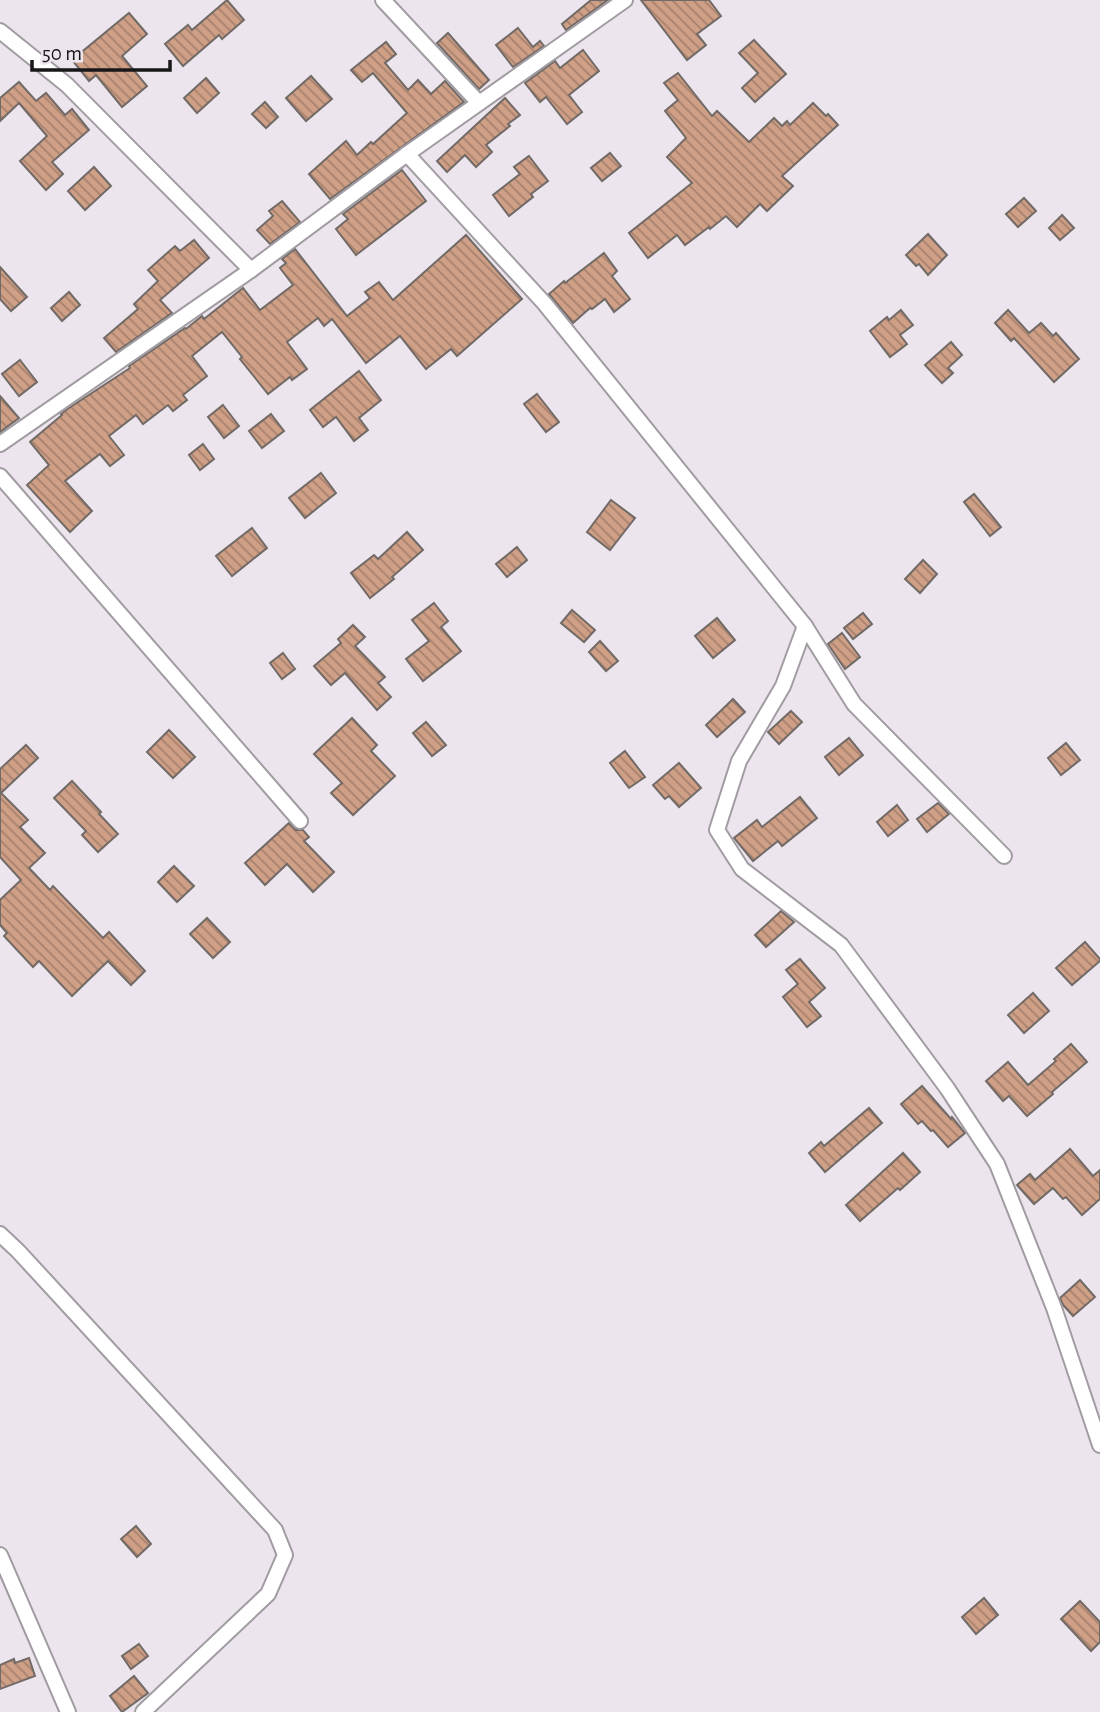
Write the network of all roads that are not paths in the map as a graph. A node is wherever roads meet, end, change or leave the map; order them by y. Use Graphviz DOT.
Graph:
graph roads {
  1 [pos="383,0"];
  2 [pos="625,0"];
  3 [pos="0,31"];
  4 [pos="480,103"];
  5 [pos="407,154"];
  6 [pos="251,270"];
  7 [pos="0,444"];
  8 [pos="0,476"];
  9 [pos="804,626"];
  10 [pos="300,821"];
  11 [pos="1004,856"];
  12 [pos="0,1234"];
  13 [pos="1100,1445"];
  14 [pos="0,1555"];
  15 [pos="68,1712"];
  16 [pos="143,1712"];
  1 -- 4 [label="street"];
  2 -- 4 [label="street"];
  3 -- 6 [label="street"];
  4 -- 5 [label="street"];
  5 -- 6 [label="street"];
  5 -- 9 [label="street"];
  6 -- 7 [label="street"];
  8 -- 10 [label="street"];
  9 -- 11 [label="street"];
  9 -- 13 [label="street"];
  12 -- 16 [label="street"];
  14 -- 15 [label="street"];
}
